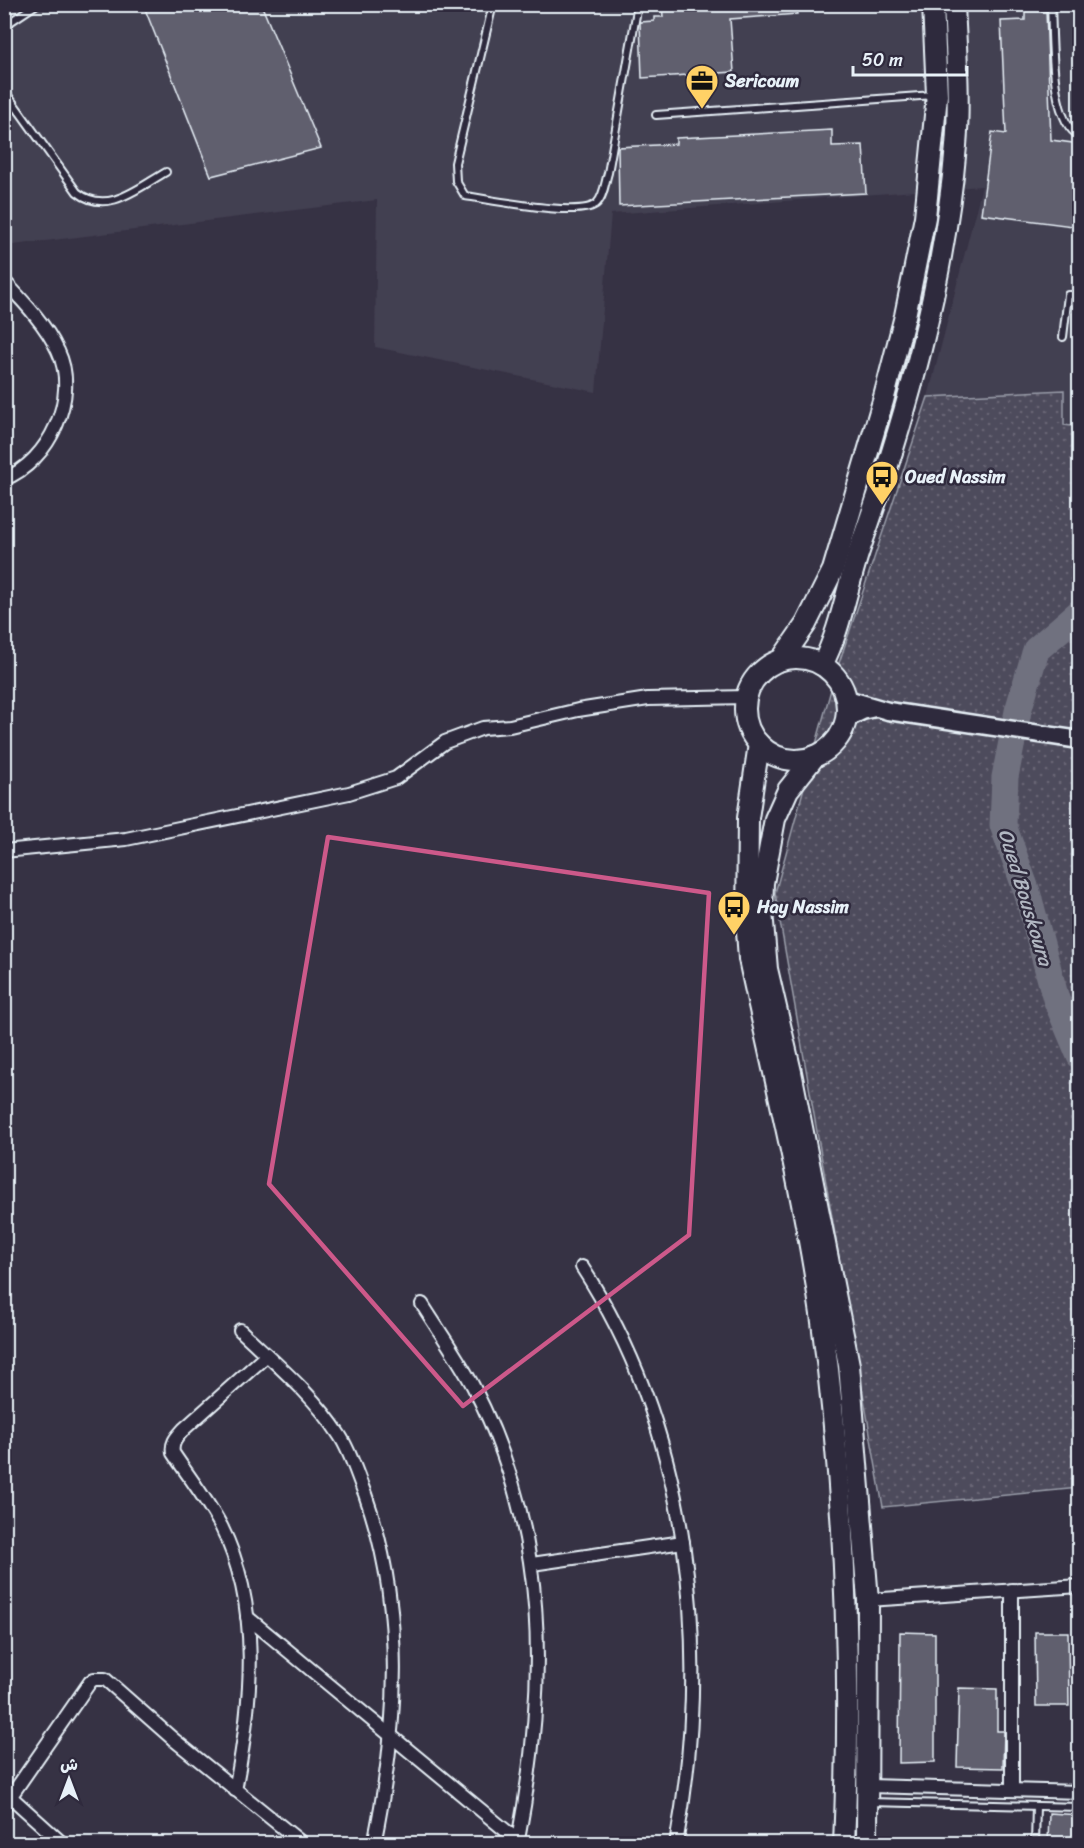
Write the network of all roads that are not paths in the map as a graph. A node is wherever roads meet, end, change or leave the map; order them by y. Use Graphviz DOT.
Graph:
graph roads {
  1 [pos="37,4"];
  2 [pos="493,4"];
  3 [pos="638,4"];
  4 [pos="933,4"];
  5 [pos="954,4"];
  6 [pos="1050,4"];
  7 [pos="4,26"];
  8 [pos="4,90"];
  9 [pos="937,95"];
  10 [pos="656,115"];
  11 [pos="1080,135"];
  12 [pos="166,172"];
  13 [pos="4,281"];
  14 [pos="1080,296"];
  15 [pos="1063,337"];
  16 [pos="4,479"];
  17 [pos="781,660"];
  18 [pos="822,665"];
  19 [pos="747,697"];
  20 [pos="847,699"];
  21 [pos="875,708"];
  22 [pos="846,719"];
  23 [pos="1080,740"];
  24 [pos="759,744"];
  25 [pos="815,756"];
  26 [pos="4,851"];
  27 [pos="582,1266"];
  28 [pos="422,1304"];
  29 [pos="240,1330"];
  30 [pos="267,1355"];
  31 [pos="683,1542"];
  32 [pos="532,1564"];
  33 [pos="1080,1586"];
  34 [pos="1012,1590"];
  35 [pos="868,1600"];
  36 [pos="247,1617"];
  37 [pos="391,1737"];
  38 [pos="235,1790"];
  39 [pos="1012,1790"];
  40 [pos="1080,1792"];
  41 [pos="869,1794"];
  42 [pos="8,1802"];
  43 [pos="1036,1806"];
  44 [pos="1080,1807"];
  45 [pos="520,1842"];
  46 [pos="63,1844"];
  47 [pos="303,1844"];
  48 [pos="374,1844"];
  49 [pos="676,1844"];
  50 [pos="844,1844"];
  51 [pos="867,1844"];
  52 [pos="1035,1844"];
  1 -- 7 [label="lane"];
  2 -- 3 [label="lane"];
  4 -- 9 [label="main road"];
  5 -- 18 [label="main road"];
  6 -- 11 [label="lane"];
  8 -- 12 [label="lane"];
  9 -- 10 [label="lane"];
  9 -- 17 [label="main road"];
  13 -- 16 [label="street"];
  14 -- 15 [label="lane"];
  17 -- 18 [label="main road"];
  17 -- 19 [label="main road"];
  18 -- 20 [label="main road"];
  19 -- 24 [label="main road"];
  19 -- 26 [label="street"];
  20 -- 21 [label="street"];
  20 -- 22 [label="main road"];
  21 -- 22 [label="street"];
  21 -- 23 [label="street"];
  22 -- 25 [label="main road"];
  24 -- 25 [label="main road"];
  24 -- 50 [label="main road"];
  25 -- 35 [label="main road"];
  27 -- 31 [label="street"];
  28 -- 32 [label="street"];
  29 -- 30 [label="street"];
  30 -- 36 [label="street"];
  30 -- 37 [label="street"];
  31 -- 32 [label="street"];
  31 -- 49 [label="street"];
  32 -- 45 [label="street"];
  33 -- 34 [label="street"];
  34 -- 35 [label="street"];
  34 -- 39 [label="street"];
  35 -- 41 [label="main road"];
  36 -- 37 [label="street"];
  36 -- 38 [label="street"];
  37 -- 45 [label="street"];
  37 -- 48 [label="street"];
  38 -- 42 [label="street"];
  38 -- 47 [label="street"];
  39 -- 40 [label="street"];
  39 -- 41 [label="street"];
  41 -- 43 [label="lane"];
  41 -- 51 [label="main road"];
  42 -- 46 [label="street"];
  43 -- 44 [label="lane"];
  43 -- 52 [label="lane"];
}
